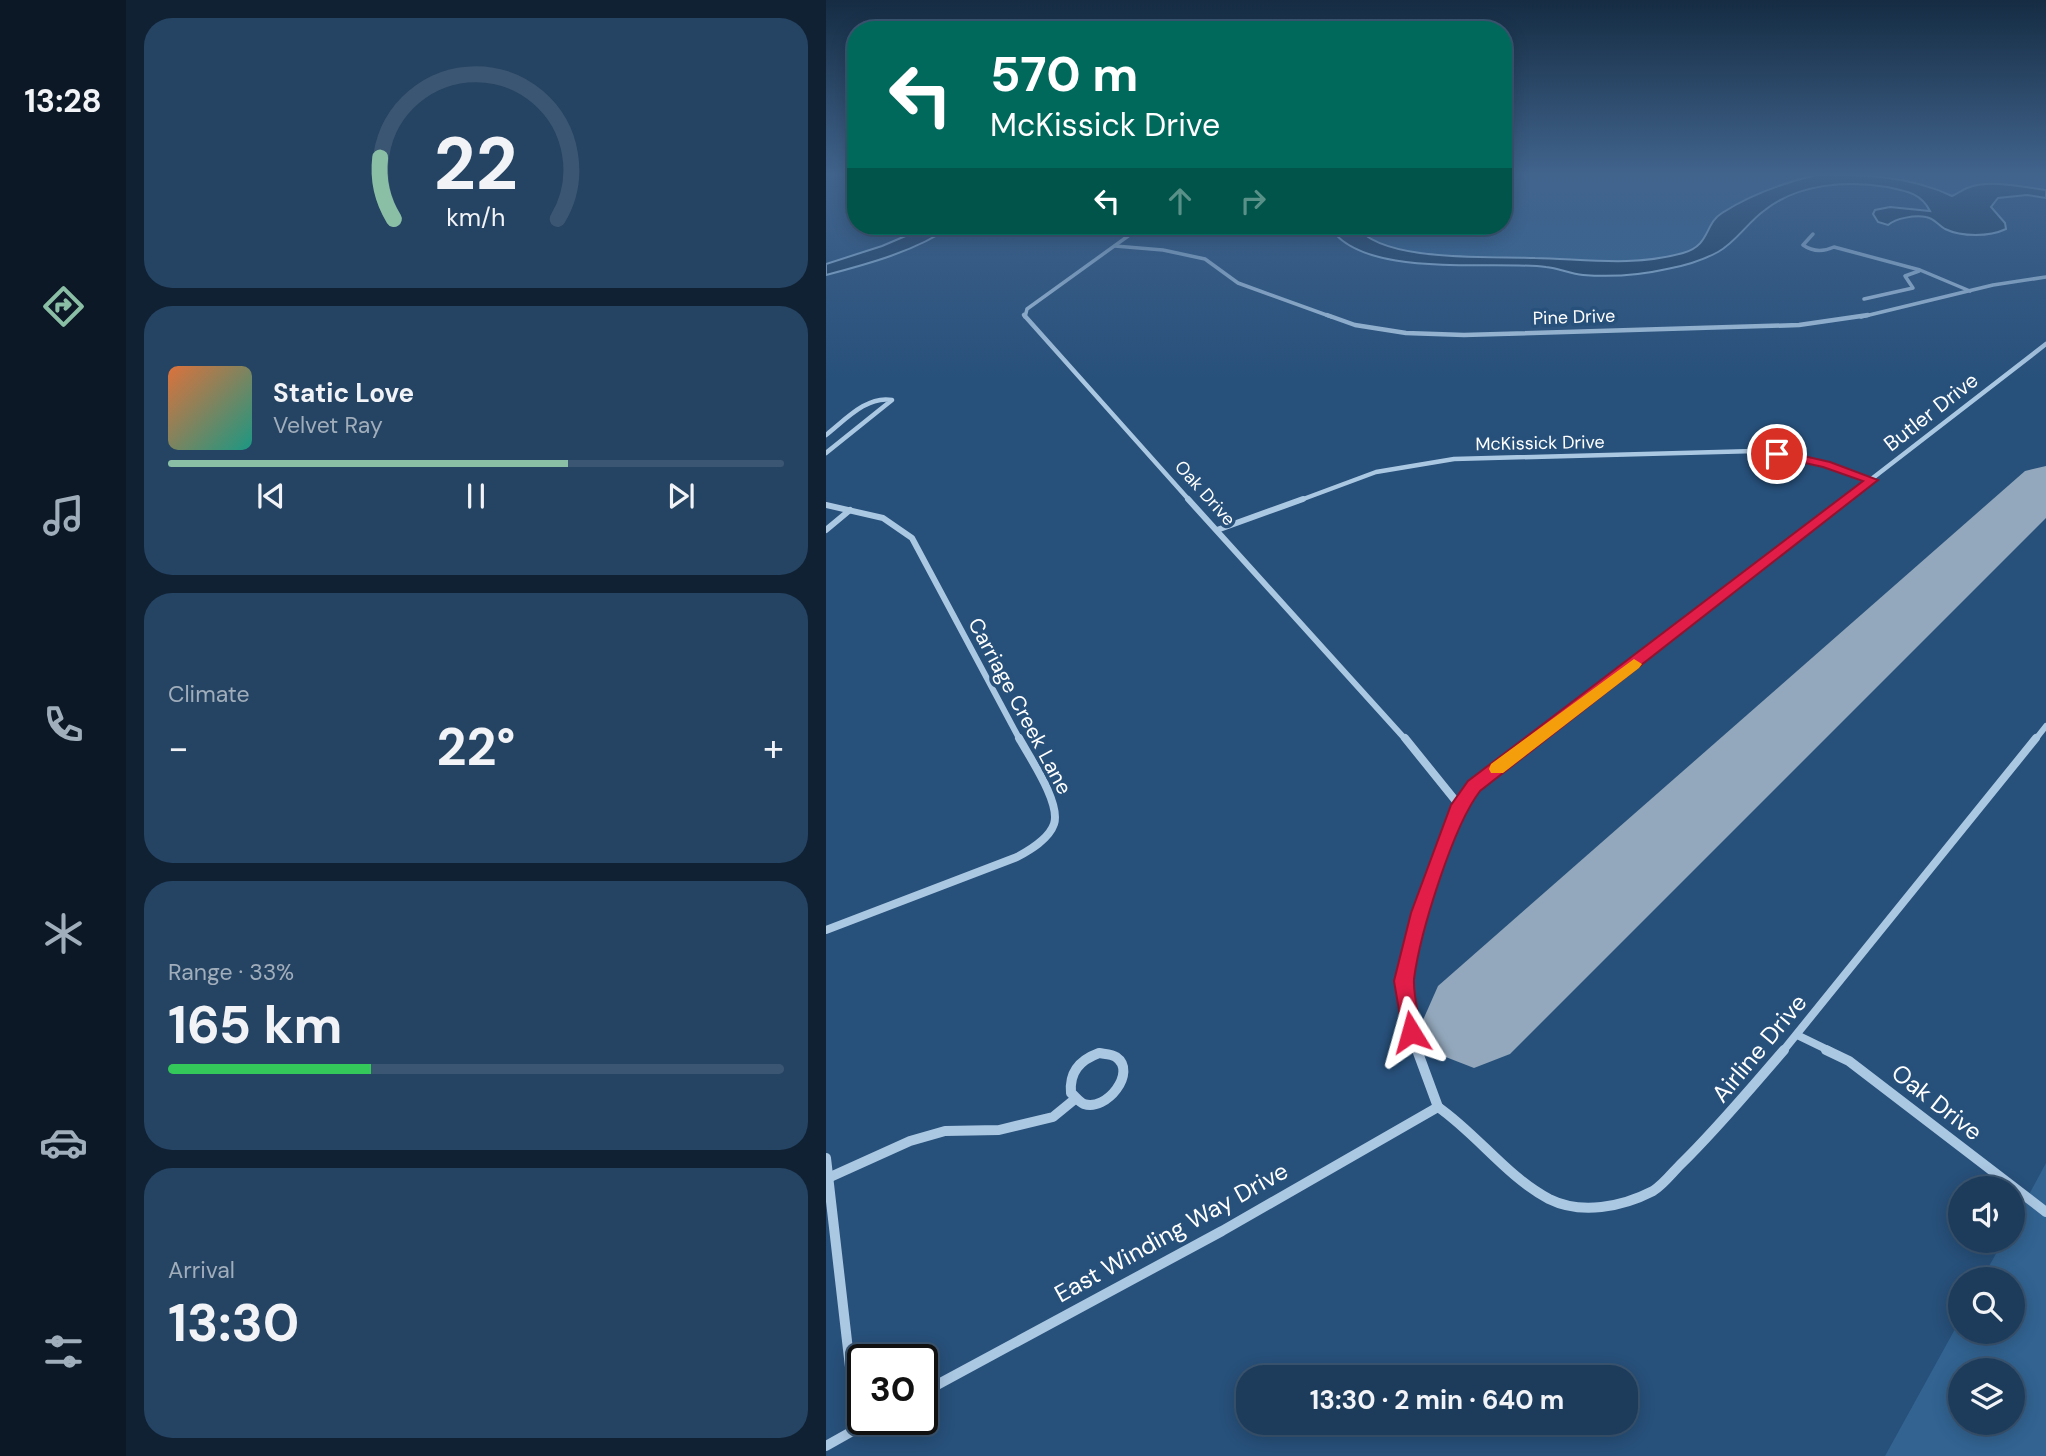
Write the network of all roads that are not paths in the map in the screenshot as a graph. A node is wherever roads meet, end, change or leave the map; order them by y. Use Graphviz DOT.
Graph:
graph roads {
  1 [pos="1119,243"];
  2 [pos="1804,243"];
  3 [pos="1115,246"];
  4 [pos="1920,270"];
  5 [pos="2046,277"];
  6 [pos="1970,291"];
  7 [pos="1864,299"];
  8 [pos="2046,344"];
  9 [pos="826,435"];
  10 [pos="826,453"];
  11 [pos="1872,480"];
  12 [pos="826,506"];
  13 [pos="850,510"];
  14 [pos="826,530"];
  15 [pos="1216,530"];
  16 [pos="2046,726"];
  17 [pos="1459,805"];
  18 [pos="826,930"];
  19 [pos="1797,1035"];
  20 [pos="1075,1099"];
  21 [pos="1438,1107"];
  22 [pos="826,1158"];
  23 [pos="828,1178"];
  24 [pos="2046,1213"];
  25 [pos="847,1344"];
  26 [pos="938,1384"];
  27 [pos="847,1434"];
  28 [pos="826,1446"];
  1 -- 3 [label="street, Oak Drive"];
  2 -- 4 [label="street"];
  3 -- 6 [label="street, Pine Drive"];
  3 -- 15 [label="street, Oak Drive"];
  4 -- 6 [label="street"];
  4 -- 7 [label="street"];
  5 -- 6 [label="street, Pine Drive"];
  8 -- 11 [label="street, Butler Drive"];
  9 -- 10 [label="street"];
  11 -- 15 [label="street, McKissick Drive"];
  11 -- 17 [label="street, Butler Drive"];
  12 -- 13 [label="street, Carriage Creek Lane"];
  13 -- 14 [label="street"];
  13 -- 18 [label="street, Carriage Creek Lane"];
  15 -- 17 [label="street, Oak Drive"];
  16 -- 19 [label="street, Airline Drive"];
  17 -- 21 [label="street, Butler Drive"];
  19 -- 21 [label="street, Airline Drive"];
  19 -- 24 [label="street, Oak Drive"];
  20 -- 20 [label="street"];
  20 -- 23 [label="street"];
  21 -- 26 [label="street, East Winding Way Drive"];
  22 -- 23 [label="street"];
  23 -- 25 [label="street"];
  27 -- 28 [label="street"];
}
